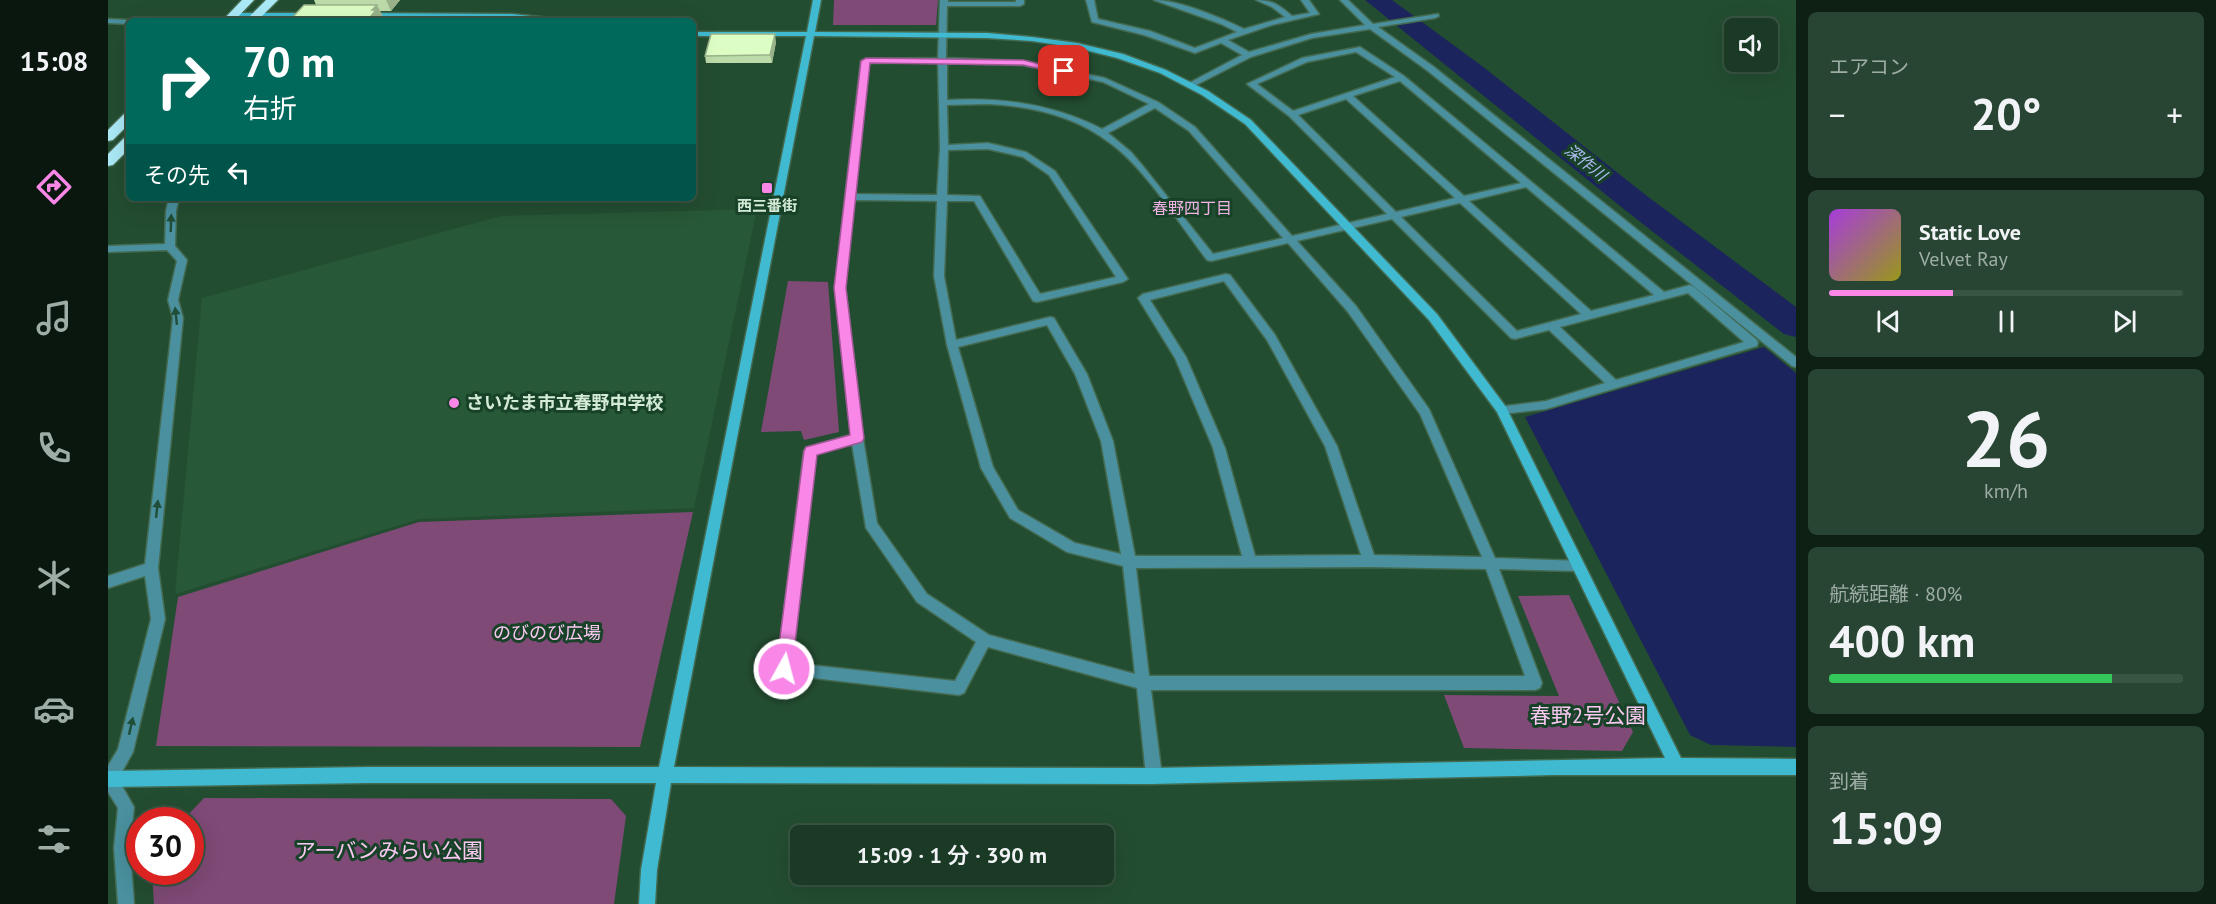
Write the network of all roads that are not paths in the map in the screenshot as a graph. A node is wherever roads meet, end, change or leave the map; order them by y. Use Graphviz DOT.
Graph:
graph roads {
  1 [pos="248,0"];
  2 [pos="272,0"];
  3 [pos="817,0"];
  4 [pos="1020,0"];
  5 [pos="1090,0"];
  6 [pos="1158,0"];
  7 [pos="1260,0"];
  8 [pos="1305,0"];
  9 [pos="1344,0"];
  10 [pos="944,2"];
  11 [pos="316,15"];
  12 [pos="362,15"];
  13 [pos="1435,16"];
  14 [pos="231,18"];
  15 [pos="254,18"];
  16 [pos="531,18"];
  17 [pos="1290,18"];
  18 [pos="108,21"];
  19 [pos="125,22"];
  20 [pos="1371,26"];
  21 [pos="108,32"];
  22 [pos="1242,32"];
  23 [pos="696,34"];
  24 [pos="810,34"];
  25 [pos="942,34"];
  26 [pos="1221,40"];
  27 [pos="1295,52"];
  28 [pos="1248,55"];
  29 [pos="944,60"];
  30 [pos="1401,78"];
  31 [pos="1192,84"];
  32 [pos="1348,96"];
  33 [pos="944,103"];
  34 [pos="1155,104"];
  35 [pos="1292,114"];
  36 [pos="126,120"];
  37 [pos="1102,133"];
  38 [pos="108,137"];
  39 [pos="126,144"];
  40 [pos="944,148"];
  41 [pos="108,162"];
  42 [pos="1529,184"];
  43 [pos="849,197"];
  44 [pos="941,198"];
  45 [pos="1463,199"];
  46 [pos="174,201"];
  47 [pos="1396,215"];
  48 [pos="1346,226"];
  49 [pos="1292,240"];
  50 [pos="170,248"];
  51 [pos="108,249"];
  52 [pos="1662,297"];
  53 [pos="1589,315"];
  54 [pos="1551,326"];
  55 [pos="952,345"];
  56 [pos="1796,363"];
  57 [pos="1613,384"];
  58 [pos="1502,410"];
  59 [pos="857,438"];
  60 [pos="1250,560"];
  61 [pos="1129,561"];
  62 [pos="1369,561"];
  63 [pos="1490,562"];
  64 [pos="1577,565"];
  65 [pos="151,568"];
  66 [pos="108,582"];
  67 [pos="985,640"];
  68 [pos="1142,683"];
  69 [pos="1676,764"];
  70 [pos="1796,767"];
  71 [pos="665,774"];
  72 [pos="1154,776"];
  73 [pos="108,780"];
  74 [pos="126,904"];
  75 [pos="647,904"];
  1 -- 14 [label="highway"];
  2 -- 15 [label="highway"];
  3 -- 24 [label="street"];
  4 -- 10 [label="street"];
  5 -- 26 [label="street"];
  6 -- 22 [label="street"];
  7 -- 17 [label="street"];
  8 -- 17 [label="street"];
  9 -- 20 [label="street"];
  10 -- 25 [label="street"];
  11 -- 15 [label="street"];
  12 -- 16 [label="street"];
  13 -- 20 [label="street"];
  14 -- 15 [label="street"];
  17 -- 22 [label="street"];
  18 -- 19 [label="street"];
  19 -- 21 [label="street"];
  20 -- 27 [label="street"];
  20 -- 56 [label="street"];
  22 -- 26 [label="street"];
  23 -- 24 [label="street"];
  24 -- 25 [label="street"];
  24 -- 71 [label="street"];
  25 -- 29 [label="street"];
  25 -- 31 [label="street"];
  26 -- 28 [label="street"];
  27 -- 28 [label="street"];
  27 -- 30 [label="street"];
  27 -- 35 [label="street"];
  28 -- 31 [label="street"];
  29 -- 33 [label="street"];
  29 -- 34 [label="street"];
  29 -- 43 [label="street"];
  30 -- 32 [label="street"];
  30 -- 42 [label="street"];
  31 -- 48 [label="street"];
  32 -- 35 [label="street"];
  32 -- 45 [label="street"];
  33 -- 37 [label="street"];
  33 -- 40 [label="street"];
  34 -- 37 [label="street"];
  34 -- 49 [label="street"];
  35 -- 47 [label="street"];
  36 -- 38 [label="highway"];
  37 -- 49 [label="street"];
  39 -- 41 [label="highway"];
  40 -- 44 [label="street"];
  40 -- 44 [label="street"];
  42 -- 45 [label="street"];
  42 -- 52 [label="street"];
  43 -- 44 [label="street"];
  43 -- 59 [label="street"];
  44 -- 55 [label="street"];
  45 -- 47 [label="street"];
  45 -- 53 [label="street"];
  50 -- 46 [label="street, one-way"];
  47 -- 48 [label="street"];
  47 -- 54 [label="street"];
  48 -- 49 [label="street"];
  48 -- 58 [label="street"];
  49 -- 63 [label="street"];
  50 -- 51 [label="street"];
  65 -- 50 [label="street, one-way"];
  52 -- 53 [label="street"];
  52 -- 57 [label="street"];
  53 -- 54 [label="street"];
  54 -- 57 [label="street"];
  55 -- 61 [label="street"];
  55 -- 61 [label="street"];
  57 -- 58 [label="street"];
  58 -- 64 [label="street"];
  59 -- 67 [label="street"];
  59 -- 67 [label="street"];
  60 -- 61 [label="street"];
  60 -- 62 [label="street"];
  60 -- 62 [label="street"];
  61 -- 68 [label="street"];
  62 -- 63 [label="street"];
  63 -- 64 [label="street"];
  63 -- 68 [label="street"];
  64 -- 69 [label="street"];
  65 -- 66 [label="street"];
  73 -- 65 [label="street, one-way"];
  67 -- 68 [label="street"];
  68 -- 72 [label="street"];
  69 -- 70 [label="street"];
  69 -- 72 [label="street"];
  71 -- 72 [label="street"];
  71 -- 73 [label="street"];
  71 -- 75 [label="street"];
  73 -- 74 [label="street"];
}
